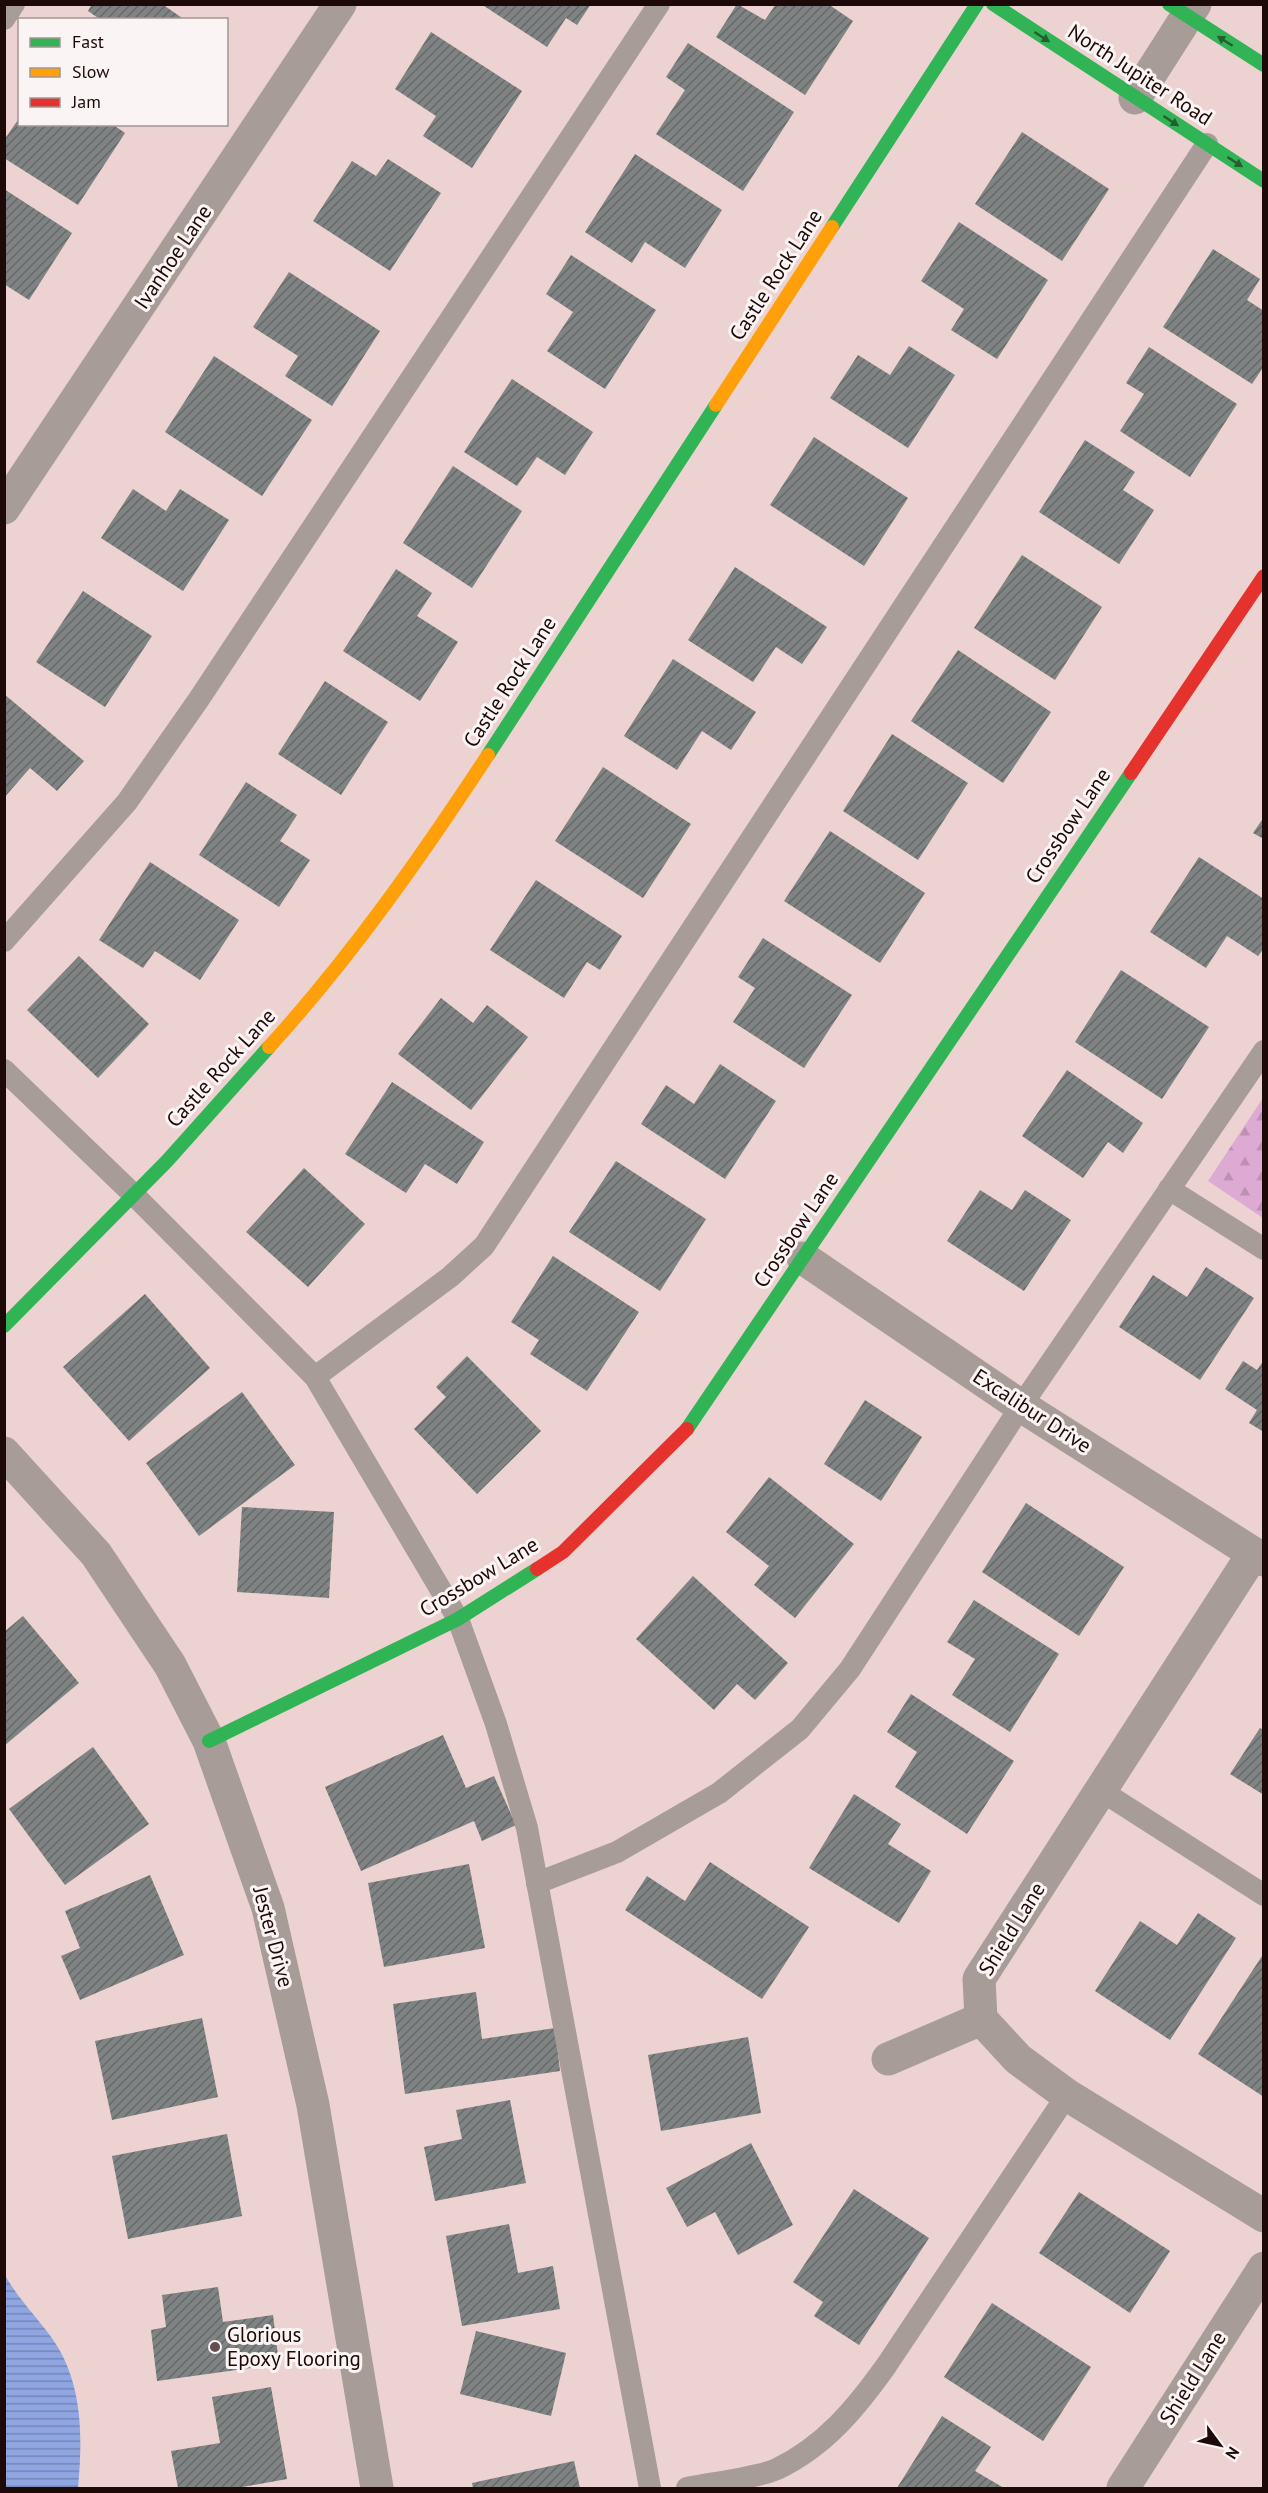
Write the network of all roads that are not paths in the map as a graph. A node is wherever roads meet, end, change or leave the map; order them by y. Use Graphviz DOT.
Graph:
graph roads {
  1 [pos="14,4"];
  2 [pos="340,4"];
  3 [pos="659,4"];
  4 [pos="977,4"];
  5 [pos="993,4"];
  6 [pos="1183,8"];
  7 [pos="4,18"];
  8 [pos="1263,65"];
  9 [pos="1135,98"];
  10 [pos="1207,144"];
  11 [pos="1263,181"];
  12 [pos="4,508"];
  13 [pos="1263,576"];
  14 [pos="4,941"];
  15 [pos="1263,1051"];
  16 [pos="4,1071"];
  17 [pos="1169,1189"];
  18 [pos="134,1195"];
  19 [pos="1263,1249"];
  20 [pos="803,1258"];
  21 [pos="4,1326"];
  22 [pos="315,1377"];
  23 [pos="1022,1406"];
  24 [pos="4,1453"];
  25 [pos="1258,1557"];
  26 [pos="458,1618"];
  27 [pos="209,1741"];
  28 [pos="1100,1790"];
  29 [pos="537,1883"];
  30 [pos="1263,1895"];
  31 [pos="981,2019"];
  32 [pos="888,2059"];
  33 [pos="1067,2095"];
  34 [pos="1263,2216"];
  35 [pos="1263,2268"];
  36 [pos="377,2488"];
  37 [pos="650,2488"];
  38 [pos="687,2488"];
  39 [pos="1123,2488"];
  1 -- 7 [label="lane"];
  2 -- 12 [label="street, Ivanhoe Lane"];
  3 -- 14 [label="lane"];
  4 -- 18 [label="street, Castle Rock Lane"];
  5 -- 9 [label="street, North Jupiter Road, one-way"];
  8 -- 6 [label="street, one-way"];
  6 -- 9 [label="street"];
  9 -- 10 [label="street, North Jupiter Road, one-way"];
  10 -- 11 [label="street, North Jupiter Road, one-way"];
  10 -- 22 [label="lane"];
  13 -- 20 [label="street, Crossbow Lane"];
  15 -- 17 [label="lane"];
  16 -- 18 [label="lane"];
  17 -- 19 [label="lane"];
  17 -- 23 [label="lane"];
  18 -- 21 [label="street, Castle Rock Lane"];
  18 -- 22 [label="lane"];
  20 -- 23 [label="street, Excalibur Drive"];
  20 -- 26 [label="street, Crossbow Lane"];
  22 -- 26 [label="lane"];
  23 -- 25 [label="street, Excalibur Drive"];
  23 -- 29 [label="lane"];
  24 -- 27 [label="street, Jester Drive"];
  25 -- 28 [label="street, Shield Lane"];
  26 -- 27 [label="street, Crossbow Lane"];
  26 -- 29 [label="lane"];
  27 -- 36 [label="street, Jester Drive"];
  28 -- 30 [label="lane"];
  28 -- 31 [label="street, Shield Lane"];
  29 -- 37 [label="lane"];
  31 -- 32 [label="street"];
  31 -- 33 [label="street"];
  33 -- 34 [label="street"];
  33 -- 38 [label="lane"];
  35 -- 39 [label="street, Shield Lane"];
}
